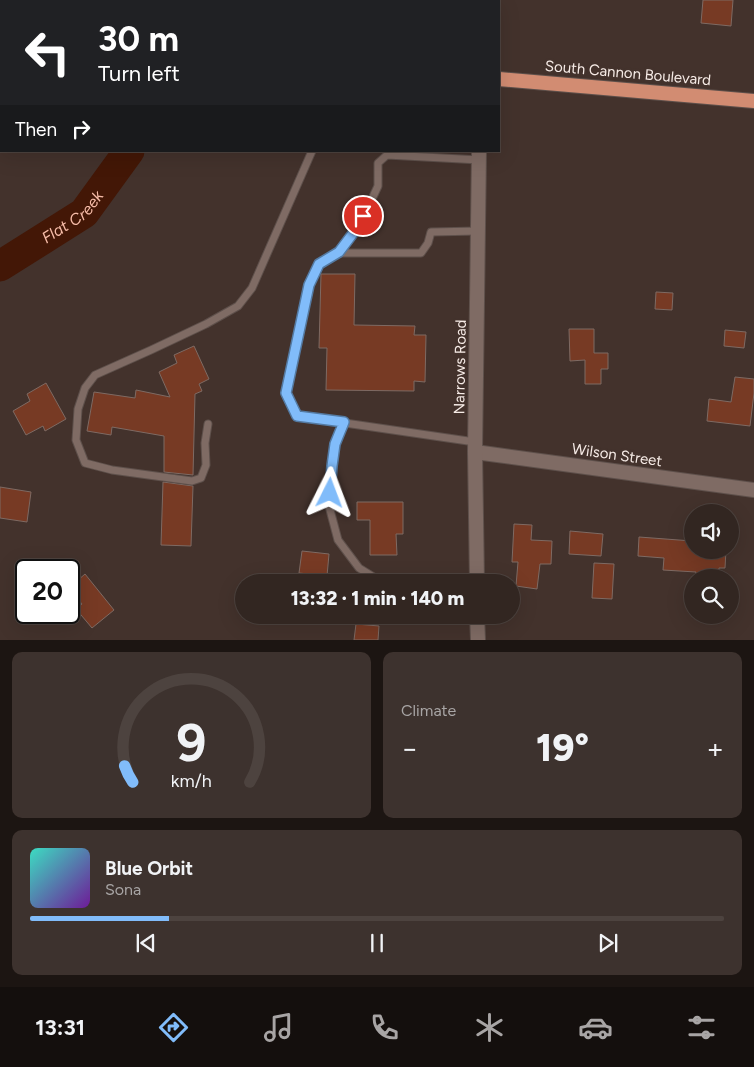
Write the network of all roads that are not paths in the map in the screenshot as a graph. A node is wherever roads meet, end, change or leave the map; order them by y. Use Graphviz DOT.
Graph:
graph roads {
  1 [pos="500,79"];
  2 [pos="754,100"];
  3 [pos="312,152"];
  4 [pos="480,156"];
  5 [pos="478,231"];
  6 [pos="339,252"];
  7 [pos="344,422"];
  8 [pos="208,424"];
  9 [pos="475,447"];
  10 [pos="754,490"];
  11 [pos="369,574"];
  12 [pos="477,574"];
  13 [pos="477,624"];
  14 [pos="478,640"];
  1 -- 2 [label="highway, South Cannon Boulevard"];
  3 -- 8 [label="lane"];
  4 -- 5 [label="street, Narrows Road"];
  4 -- 6 [label="lane"];
  5 -- 6 [label="lane"];
  5 -- 9 [label="street, Narrows Road"];
  6 -- 7 [label="lane"];
  7 -- 9 [label="lane"];
  7 -- 11 [label="lane"];
  9 -- 10 [label="street, Wilson Street"];
  9 -- 12 [label="street, Narrows Road"];
  13 -- 14 [label="street"];
}
